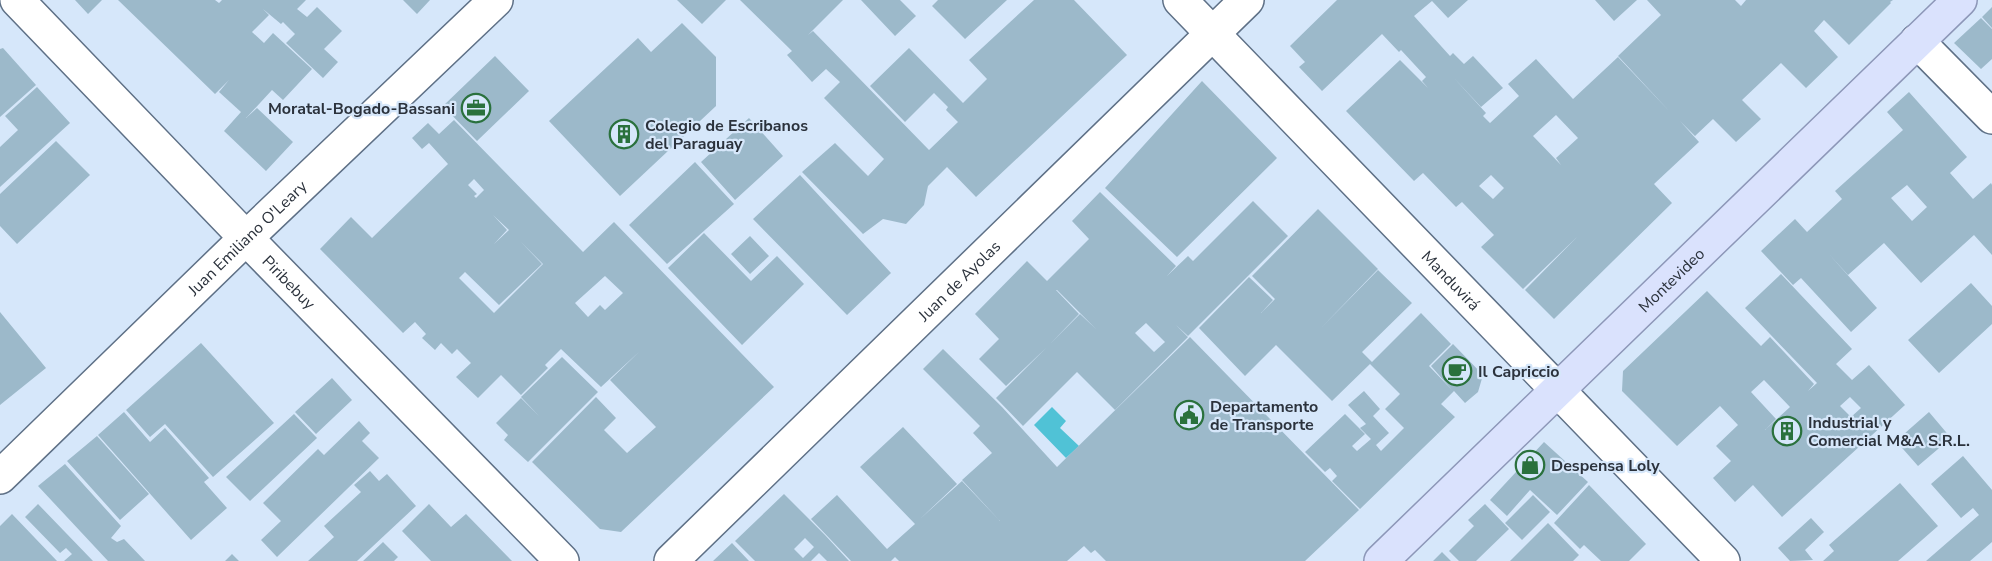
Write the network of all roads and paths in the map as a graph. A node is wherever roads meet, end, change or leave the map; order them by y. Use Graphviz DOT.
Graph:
graph roads {
  1 [pos="17,0"];
  2 [pos="496,0"];
  3 [pos="1180,0"];
  4 [pos="1247,0"];
  5 [pos="1960,0"];
  6 [pos="1212,34"];
  7 [pos="1917,41"];
  8 [pos="1992,117"];
  9 [pos="246,238"];
  10 [pos="1557,390"];
  11 [pos="0,477"];
  12 [pos="562,561"];
  13 [pos="671,561"];
  14 [pos="1381,561"];
  15 [pos="1723,561"];
  1 -- 9 [label="street, Piribebuy"];
  2 -- 9 [label="street, Juan Emiliano O'Leary"];
  3 -- 6 [label="street, Manduvirá"];
  4 -- 6 [label="street, Juan de Ayolas"];
  5 -- 7 [label="main road, Montevideo"];
  6 -- 10 [label="street, Manduvirá"];
  6 -- 13 [label="street, Juan de Ayolas"];
  7 -- 8 [label="street"];
  7 -- 10 [label="main road, Montevideo"];
  9 -- 11 [label="street, Juan Emiliano O'Leary"];
  9 -- 12 [label="street, Piribebuy"];
  10 -- 14 [label="main road, Montevideo"];
  10 -- 15 [label="street, Manduvirá"];
}
